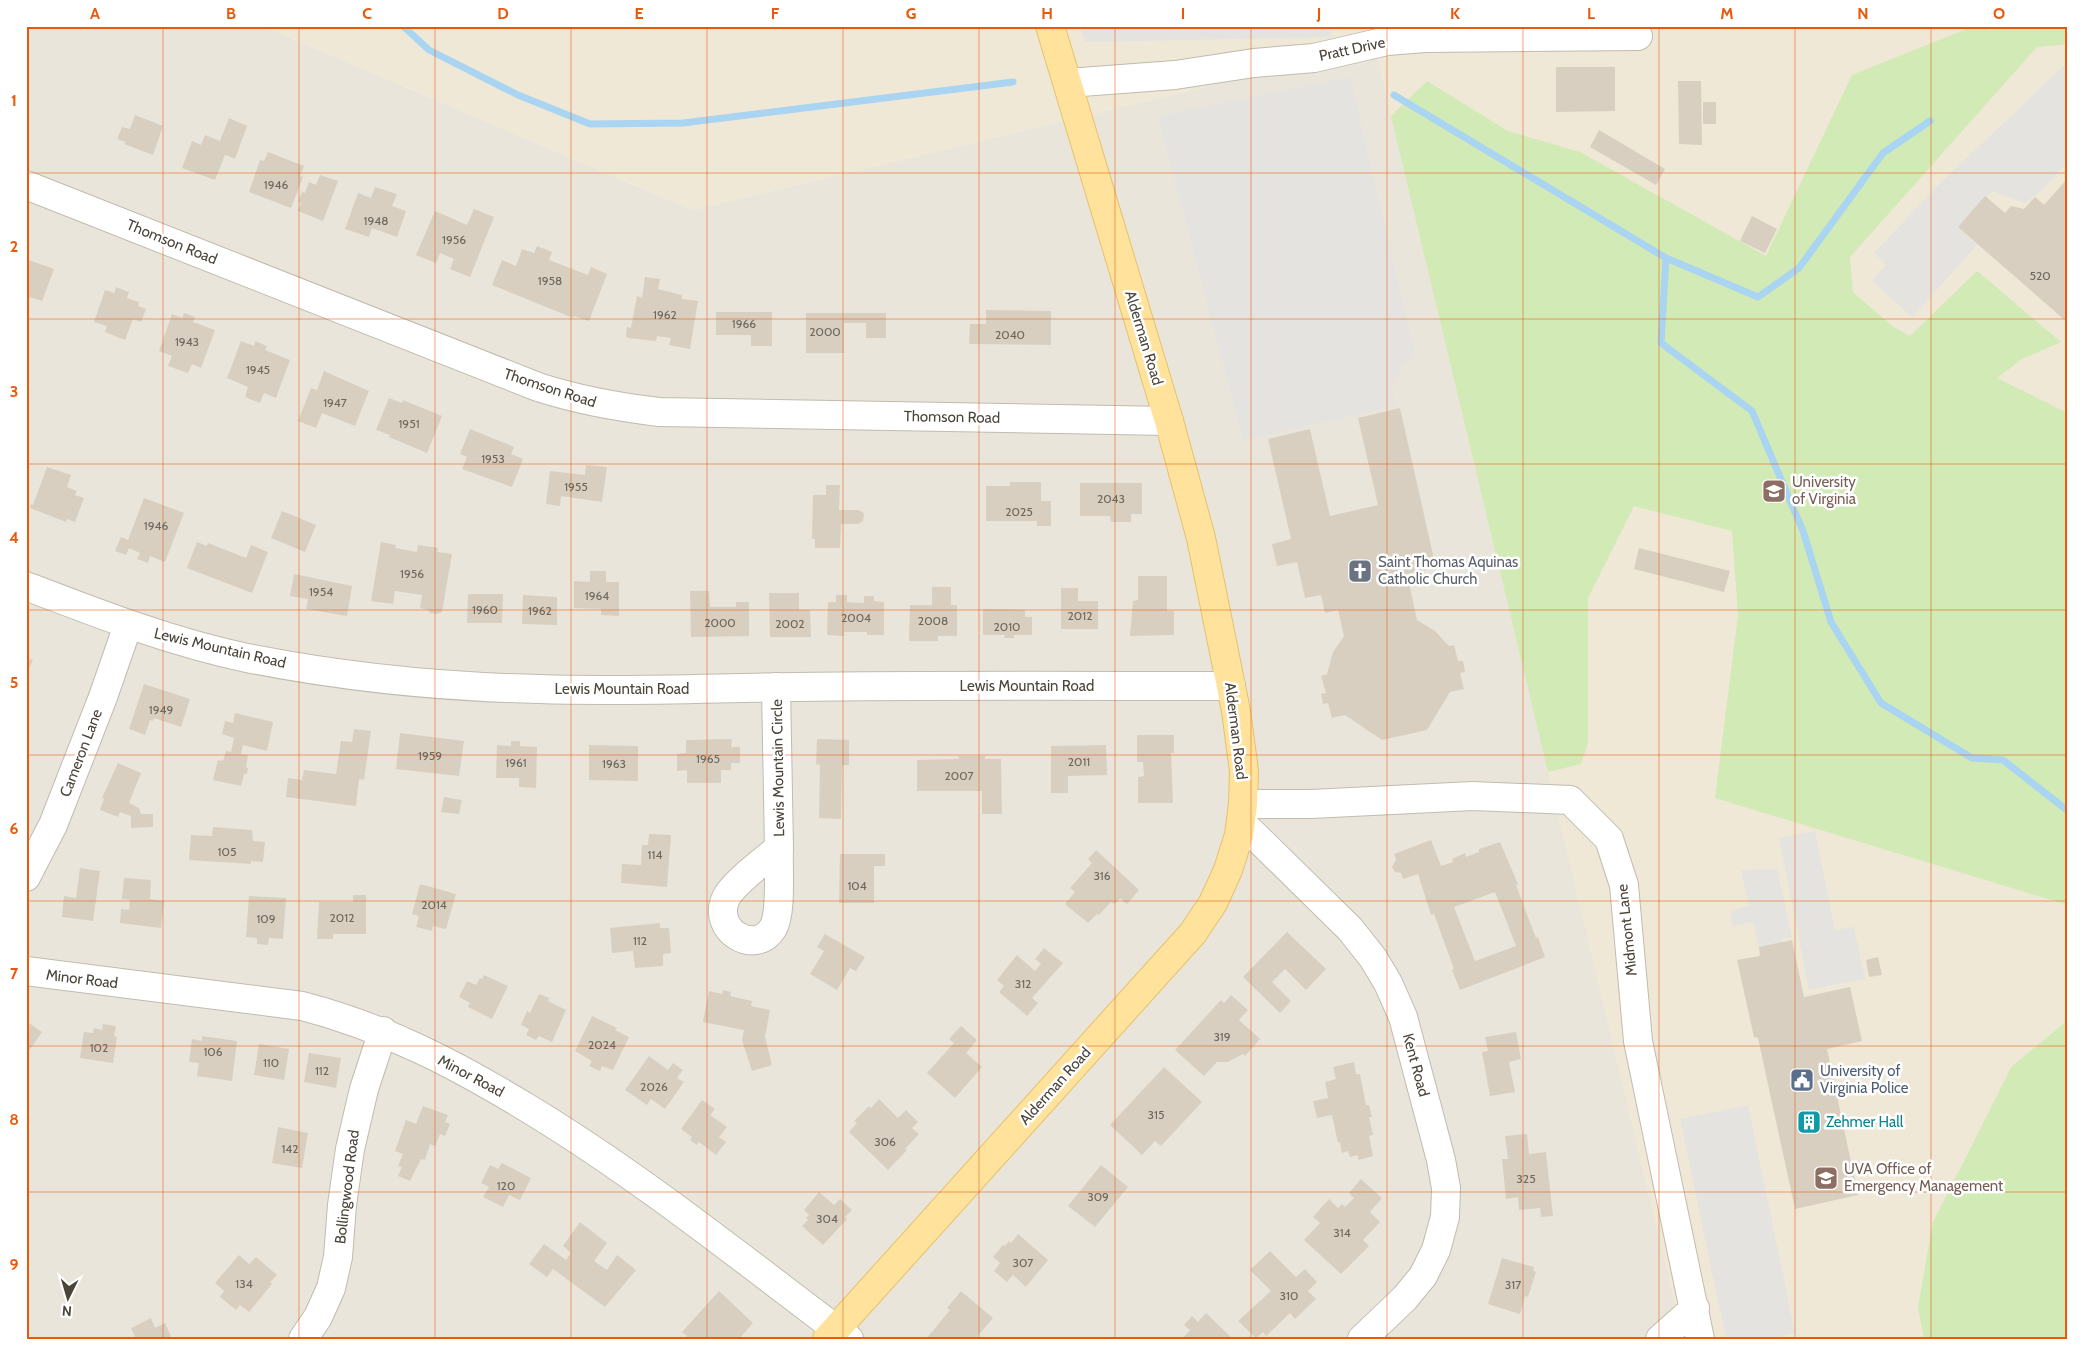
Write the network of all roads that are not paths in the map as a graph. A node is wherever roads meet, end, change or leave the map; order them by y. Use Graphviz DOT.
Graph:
graph roads {
  1 [pos="1050,26"];
  2 [pos="1638,36"];
  3 [pos="1068,83"];
  4 [pos="26,185"];
  5 [pos="1169,421"];
  6 [pos="26,586"];
  7 [pos="128,625"];
  8 [pos="1231,686"];
  9 [pos="776,688"];
  10 [pos="1242,813"];
  11 [pos="779,848"];
  12 [pos="26,877"];
  13 [pos="26,972"];
  14 [pos="383,1031"];
  15 [pos="1695,1308"];
  16 [pos="837,1335"];
  17 [pos="303,1339"];
  18 [pos="1362,1339"];
  19 [pos="1660,1339"];
  20 [pos="1700,1339"];
  1 -- 3 [label="main road, Alderman Road"];
  2 -- 3 [label="street, Pratt Drive"];
  3 -- 5 [label="main road, Alderman Road"];
  4 -- 5 [label="street, Thomson Road"];
  5 -- 8 [label="main road, Alderman Road"];
  6 -- 7 [label="street, Lewis Mountain Road"];
  7 -- 9 [label="street, Lewis Mountain Road"];
  7 -- 12 [label="street, Cameron Lane"];
  8 -- 9 [label="street, Lewis Mountain Road"];
  8 -- 10 [label="main road, Alderman Road"];
  9 -- 11 [label="street, Lewis Mountain Circle"];
  10 -- 15 [label="street, Midmont Lane"];
  10 -- 16 [label="main road, Alderman Road"];
  10 -- 18 [label="street, Kent Road"];
  13 -- 14 [label="street, Minor Road"];
  14 -- 16 [label="street, Minor Road"];
  14 -- 17 [label="street, Bollingwood Road"];
  15 -- 19 [label="street"];
  15 -- 20 [label="street, Midmont Lane"];
}
